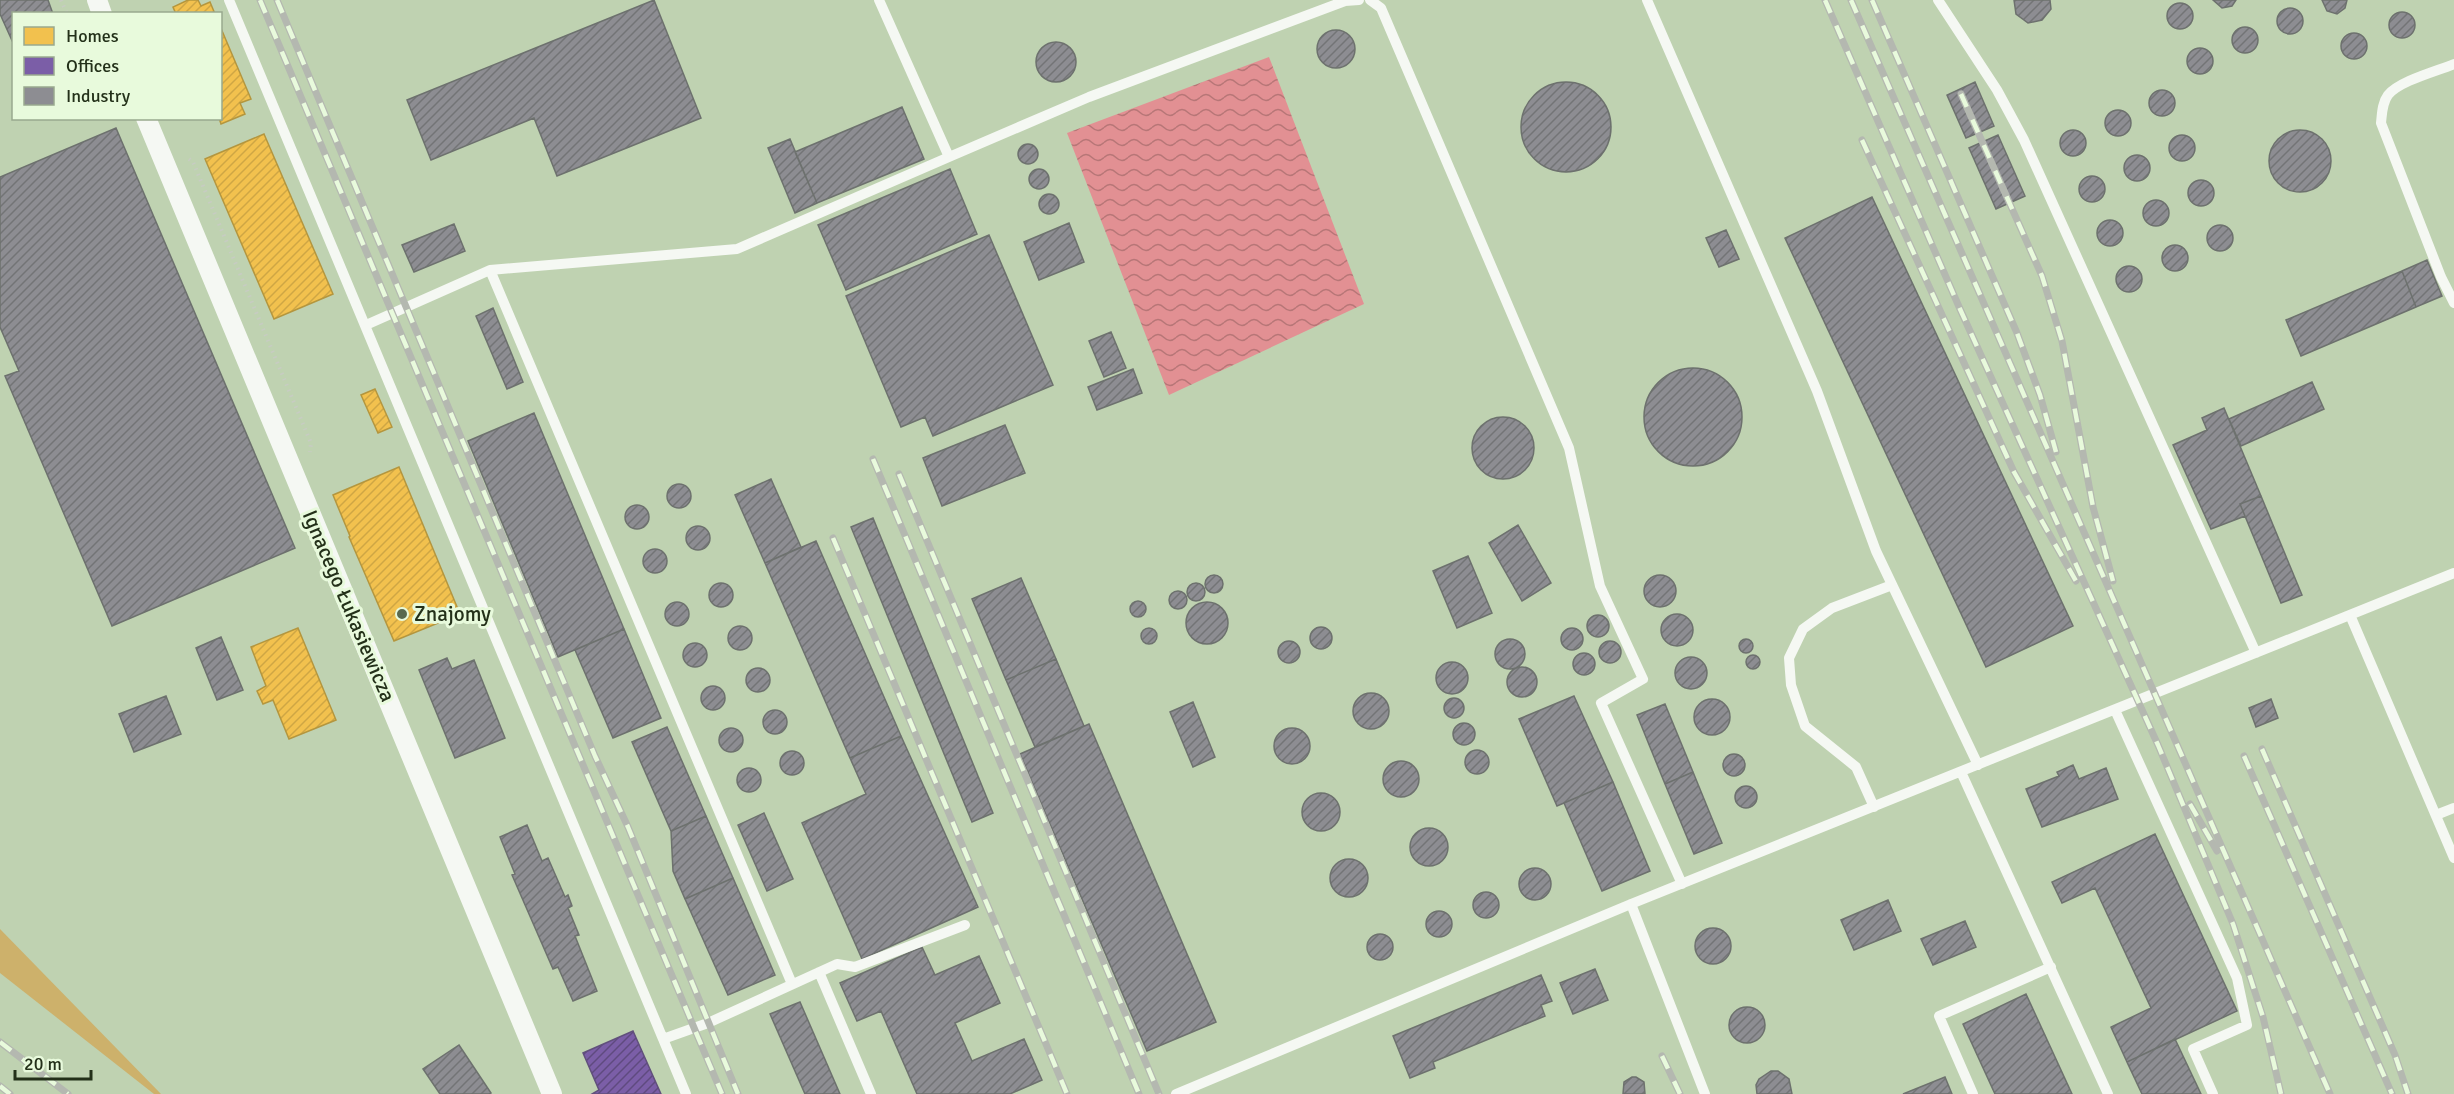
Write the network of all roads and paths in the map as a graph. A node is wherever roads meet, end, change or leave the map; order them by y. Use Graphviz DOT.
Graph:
graph roads {
  1 [pos="229,0"];
  2 [pos="879,0"];
  3 [pos="1359,0"];
  4 [pos="1370,0"];
  5 [pos="1647,0"];
  6 [pos="1938,0"];
  7 [pos="2454,64"];
  8 [pos="147,120"];
  9 [pos="949,157"];
  10 [pos="490,270"];
  11 [pos="2454,303"];
  12 [pos="366,325"];
  13 [pos="2454,573"];
  14 [pos="1892,585"];
  15 [pos="2350,615"];
  16 [pos="2256,653"];
  17 [pos="2115,710"];
  18 [pos="1978,765"];
  19 [pos="1961,772"];
  20 [pos="1874,807"];
  21 [pos="2454,808"];
  22 [pos="2436,815"];
  23 [pos="2454,858"];
  24 [pos="1682,884"];
  25 [pos="1630,904"];
  26 [pos="966,925"];
  27 [pos="2050,967"];
  28 [pos="819,972"];
  29 [pos="792,984"];
  30 [pos="663,1039"];
  31 [pos="552,1094"];
  32 [pos="686,1094"];
  33 [pos="872,1094"];
  34 [pos="1176,1094"];
  35 [pos="1705,1094"];
  36 [pos="1973,1094"];
  37 [pos="2109,1094"];
  38 [pos="2213,1094"];
  1 -- 12 [label="lane"];
  2 -- 9 [label="lane"];
  3 -- 9 [label="lane"];
  4 -- 24 [label="lane"];
  5 -- 14 [label="lane"];
  6 -- 16 [label="lane"];
  7 -- 11 [label="lane"];
  8 -- 31 [label="street, Ignacego Łukasiewicza"];
  9 -- 10 [label="lane"];
  10 -- 12 [label="lane"];
  10 -- 29 [label="lane"];
  12 -- 30 [label="lane"];
  13 -- 15 [label="lane"];
  14 -- 18 [label="lane"];
  14 -- 20 [label="lane"];
  15 -- 16 [label="lane"];
  15 -- 22 [label="lane"];
  16 -- 17 [label="lane"];
  17 -- 18 [label="lane"];
  17 -- 38 [label="lane"];
  18 -- 19 [label="lane"];
  19 -- 20 [label="lane"];
  19 -- 27 [label="lane"];
  20 -- 24 [label="lane"];
  21 -- 22 [label="lane"];
  22 -- 23 [label="lane"];
  24 -- 25 [label="lane"];
  25 -- 34 [label="lane"];
  25 -- 35 [label="lane"];
  26 -- 28 [label="lane"];
  27 -- 36 [label="lane"];
  27 -- 37 [label="lane"];
  28 -- 29 [label="lane"];
  28 -- 33 [label="lane"];
  29 -- 30 [label="lane"];
  30 -- 32 [label="lane"];
}
